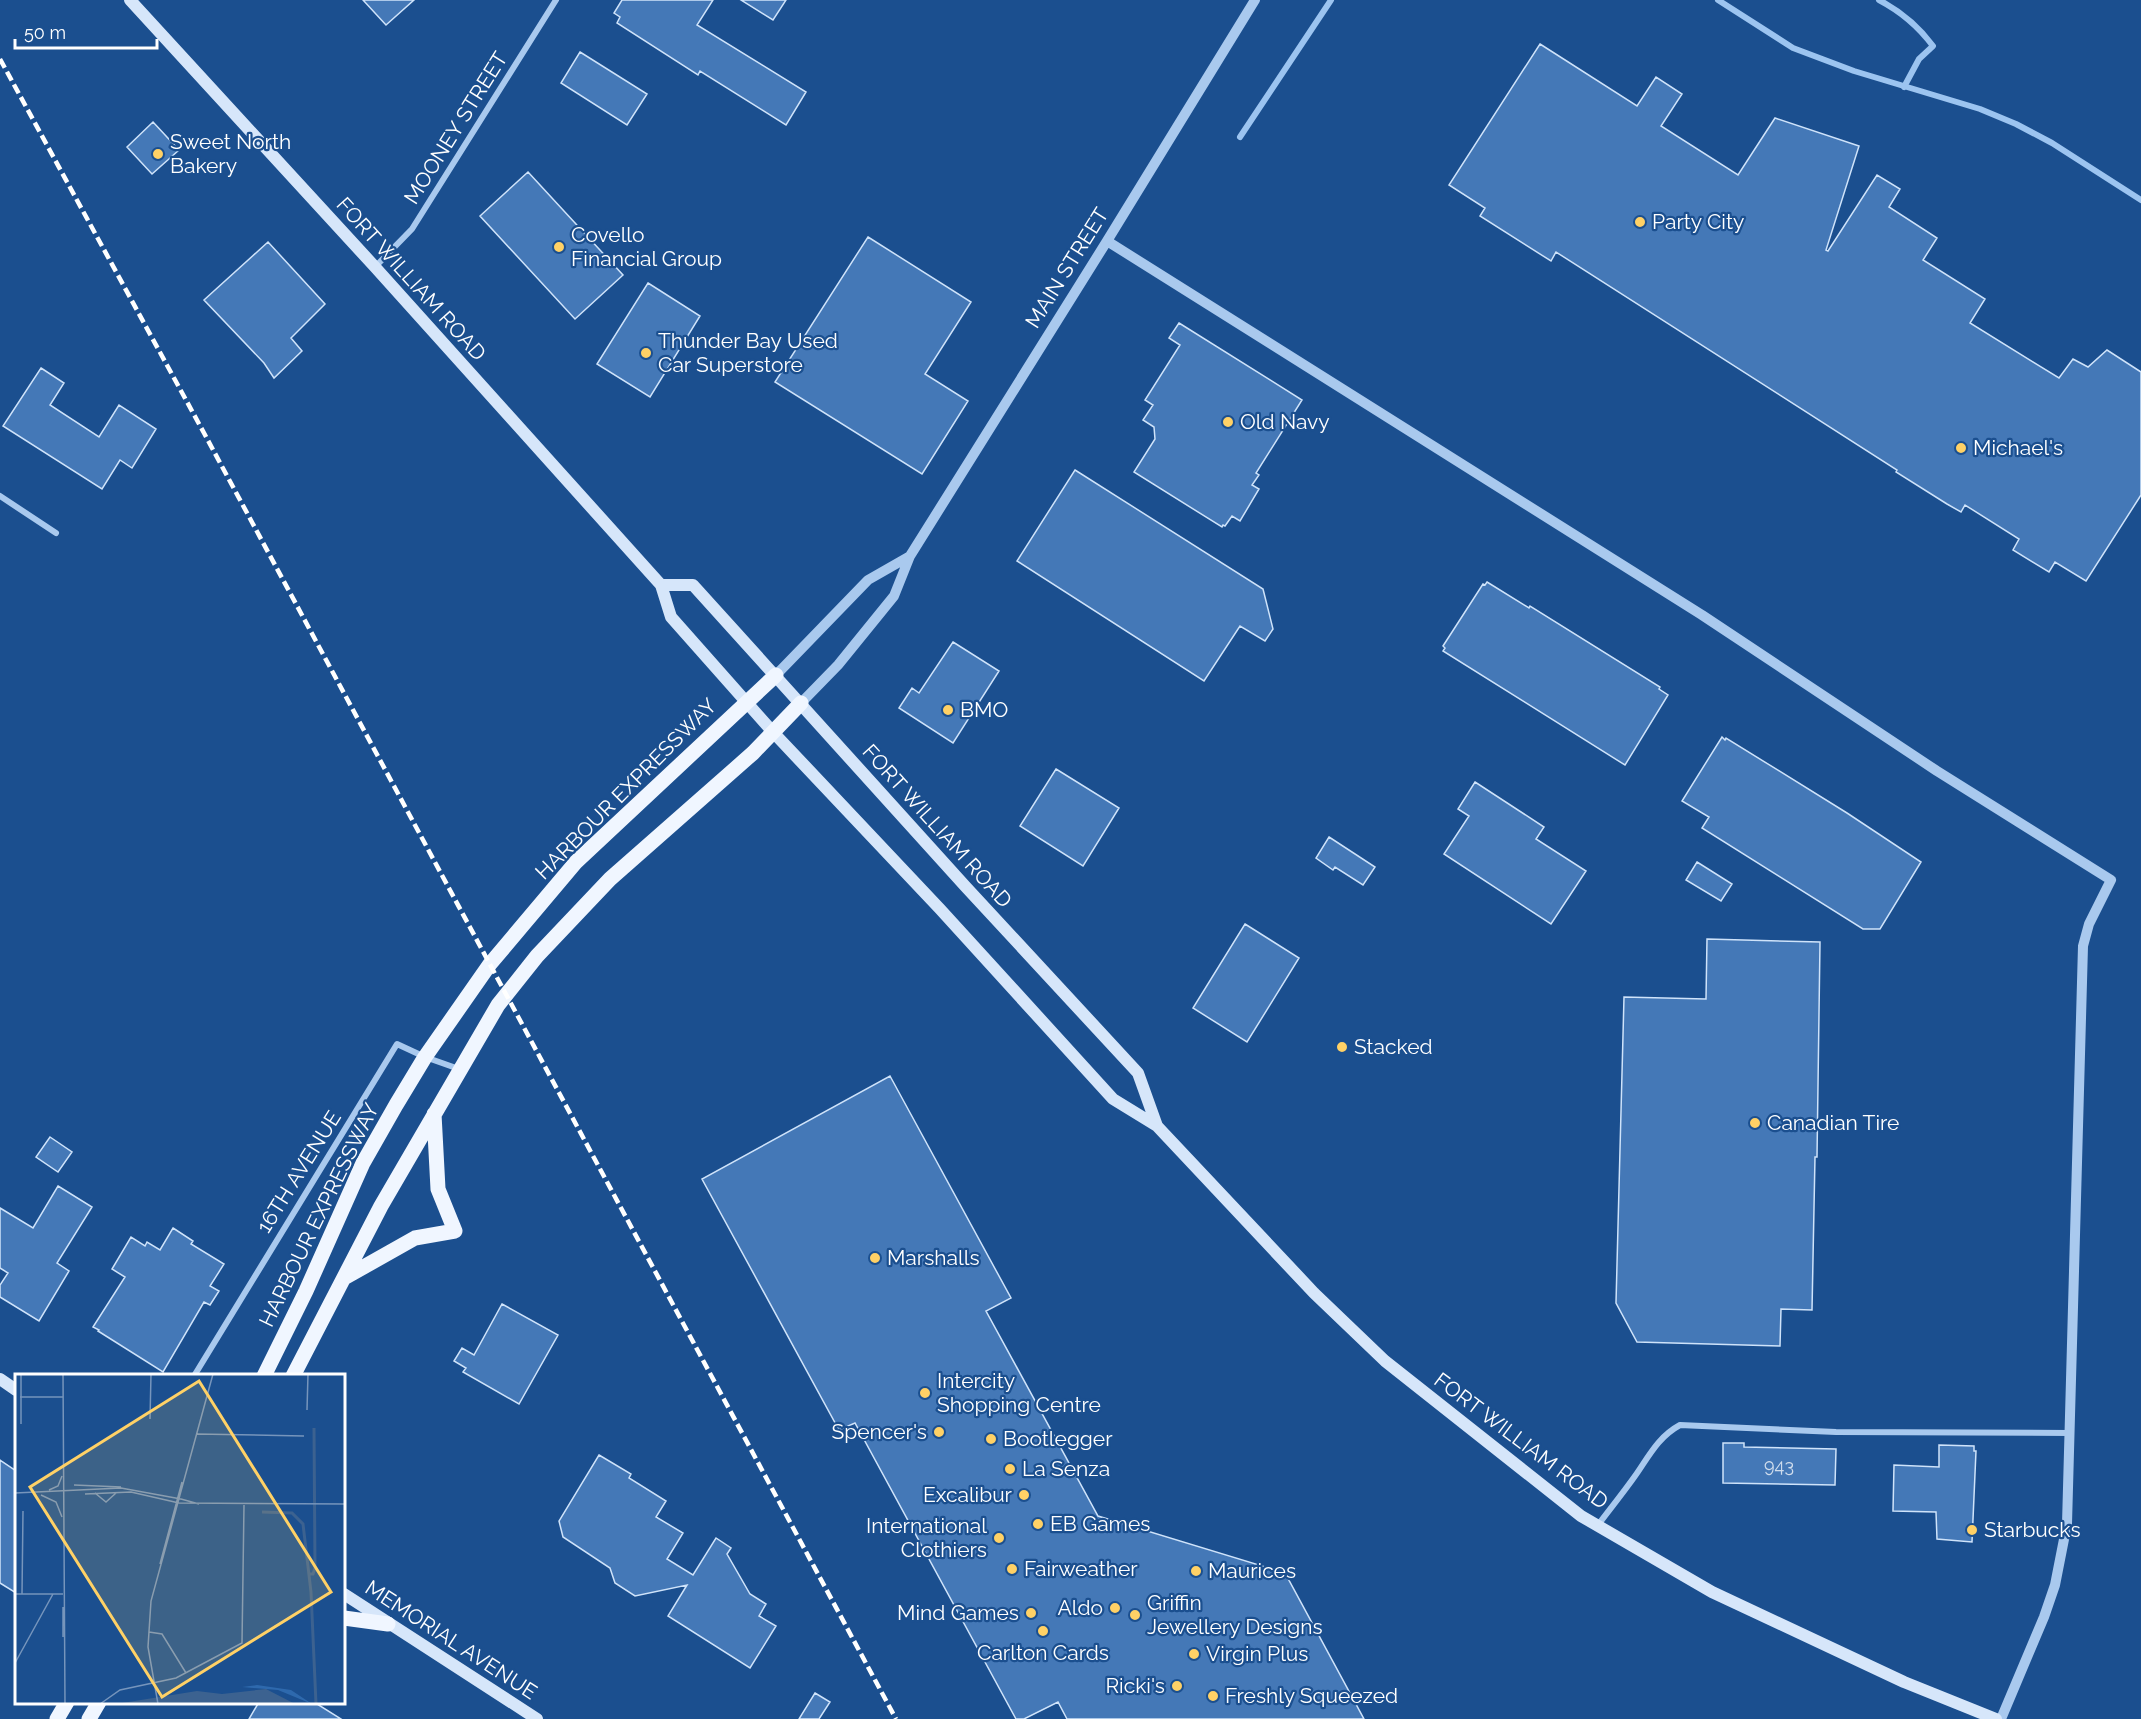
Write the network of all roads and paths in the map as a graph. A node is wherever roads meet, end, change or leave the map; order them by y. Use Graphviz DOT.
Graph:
graph roads {
  1 [pos="130,0"];
  2 [pos="556,0"];
  3 [pos="1255,0"];
  4 [pos="1107,241"];
  5 [pos="375,267"];
  6 [pos="0,496"];
  7 [pos="56,532"];
  8 [pos="910,556"];
  9 [pos="661,585"];
  10 [pos="776,675"];
  11 [pos="747,701"];
  12 [pos="801,703"];
  13 [pos="772,731"];
  14 [pos="425,1057"];
  15 [pos="459,1069"];
  16 [pos="434,1114"];
  17 [pos="1157,1126"];
  18 [pos="344,1278"];
  19 [pos="195,1374"];
  20 [pos="265,1374"];
  21 [pos="295,1374"];
  22 [pos="0,1379"];
  23 [pos="15,1389"];
  24 [pos="2070,1433"];
  25 [pos="1598,1525"];
  26 [pos="345,1595"];
  27 [pos="345,1618"];
  28 [pos="388,1624"];
  29 [pos="98,1704"];
  30 [pos="89,1719"];
  31 [pos="537,1719"];
  32 [pos="1996,1719"];
  33 [pos="2001,1719"];
  1 -- 5 [label="main road, FORT WILLIAM ROAD"];
  2 -- 5 [label="street, MOONEY STREET"];
  3 -- 4 [label="street, MAIN STREET"];
  4 -- 8 [label="street, MAIN STREET"];
  4 -- 24 [label="street"];
  5 -- 9 [label="main road, FORT WILLIAM ROAD"];
  6 -- 7 [label="street"];
  8 -- 10 [label="street, MAIN STREET"];
  8 -- 12 [label="street, MAIN STREET"];
  9 -- 10 [label="main road, FORT WILLIAM ROAD"];
  9 -- 11 [label="main road, FORT WILLIAM ROAD"];
  10 -- 11 [label="main road, HARBOUR EXPRESSWAY"];
  10 -- 12 [label="main road, FORT WILLIAM ROAD"];
  11 -- 13 [label="main road, FORT WILLIAM ROAD"];
  11 -- 14 [label="main road, HARBOUR EXPRESSWAY"];
  12 -- 13 [label="main road"];
  12 -- 17 [label="main road, FORT WILLIAM ROAD"];
  13 -- 15 [label="main road"];
  13 -- 17 [label="main road, FORT WILLIAM ROAD"];
  14 -- 15 [label="street, 16TH AVENUE"];
  14 -- 19 [label="street, 16TH AVENUE"];
  14 -- 20 [label="main road, HARBOUR EXPRESSWAY"];
  15 -- 16 [label="main road"];
  16 -- 18 [label="main road"];
  16 -- 18 [label="main road"];
  17 -- 25 [label="main road, FORT WILLIAM ROAD"];
  18 -- 21 [label="main road"];
  22 -- 23 [label="main road"];
  24 -- 25 [label="street"];
  24 -- 33 [label="street"];
  25 -- 32 [label="main road, FORT WILLIAM ROAD"];
  26 -- 28 [label="main road, MEMORIAL AVENUE"];
  27 -- 28 [label="main road"];
  28 -- 31 [label="main road, MEMORIAL AVENUE"];
  29 -- 30 [label="main road"];
}
